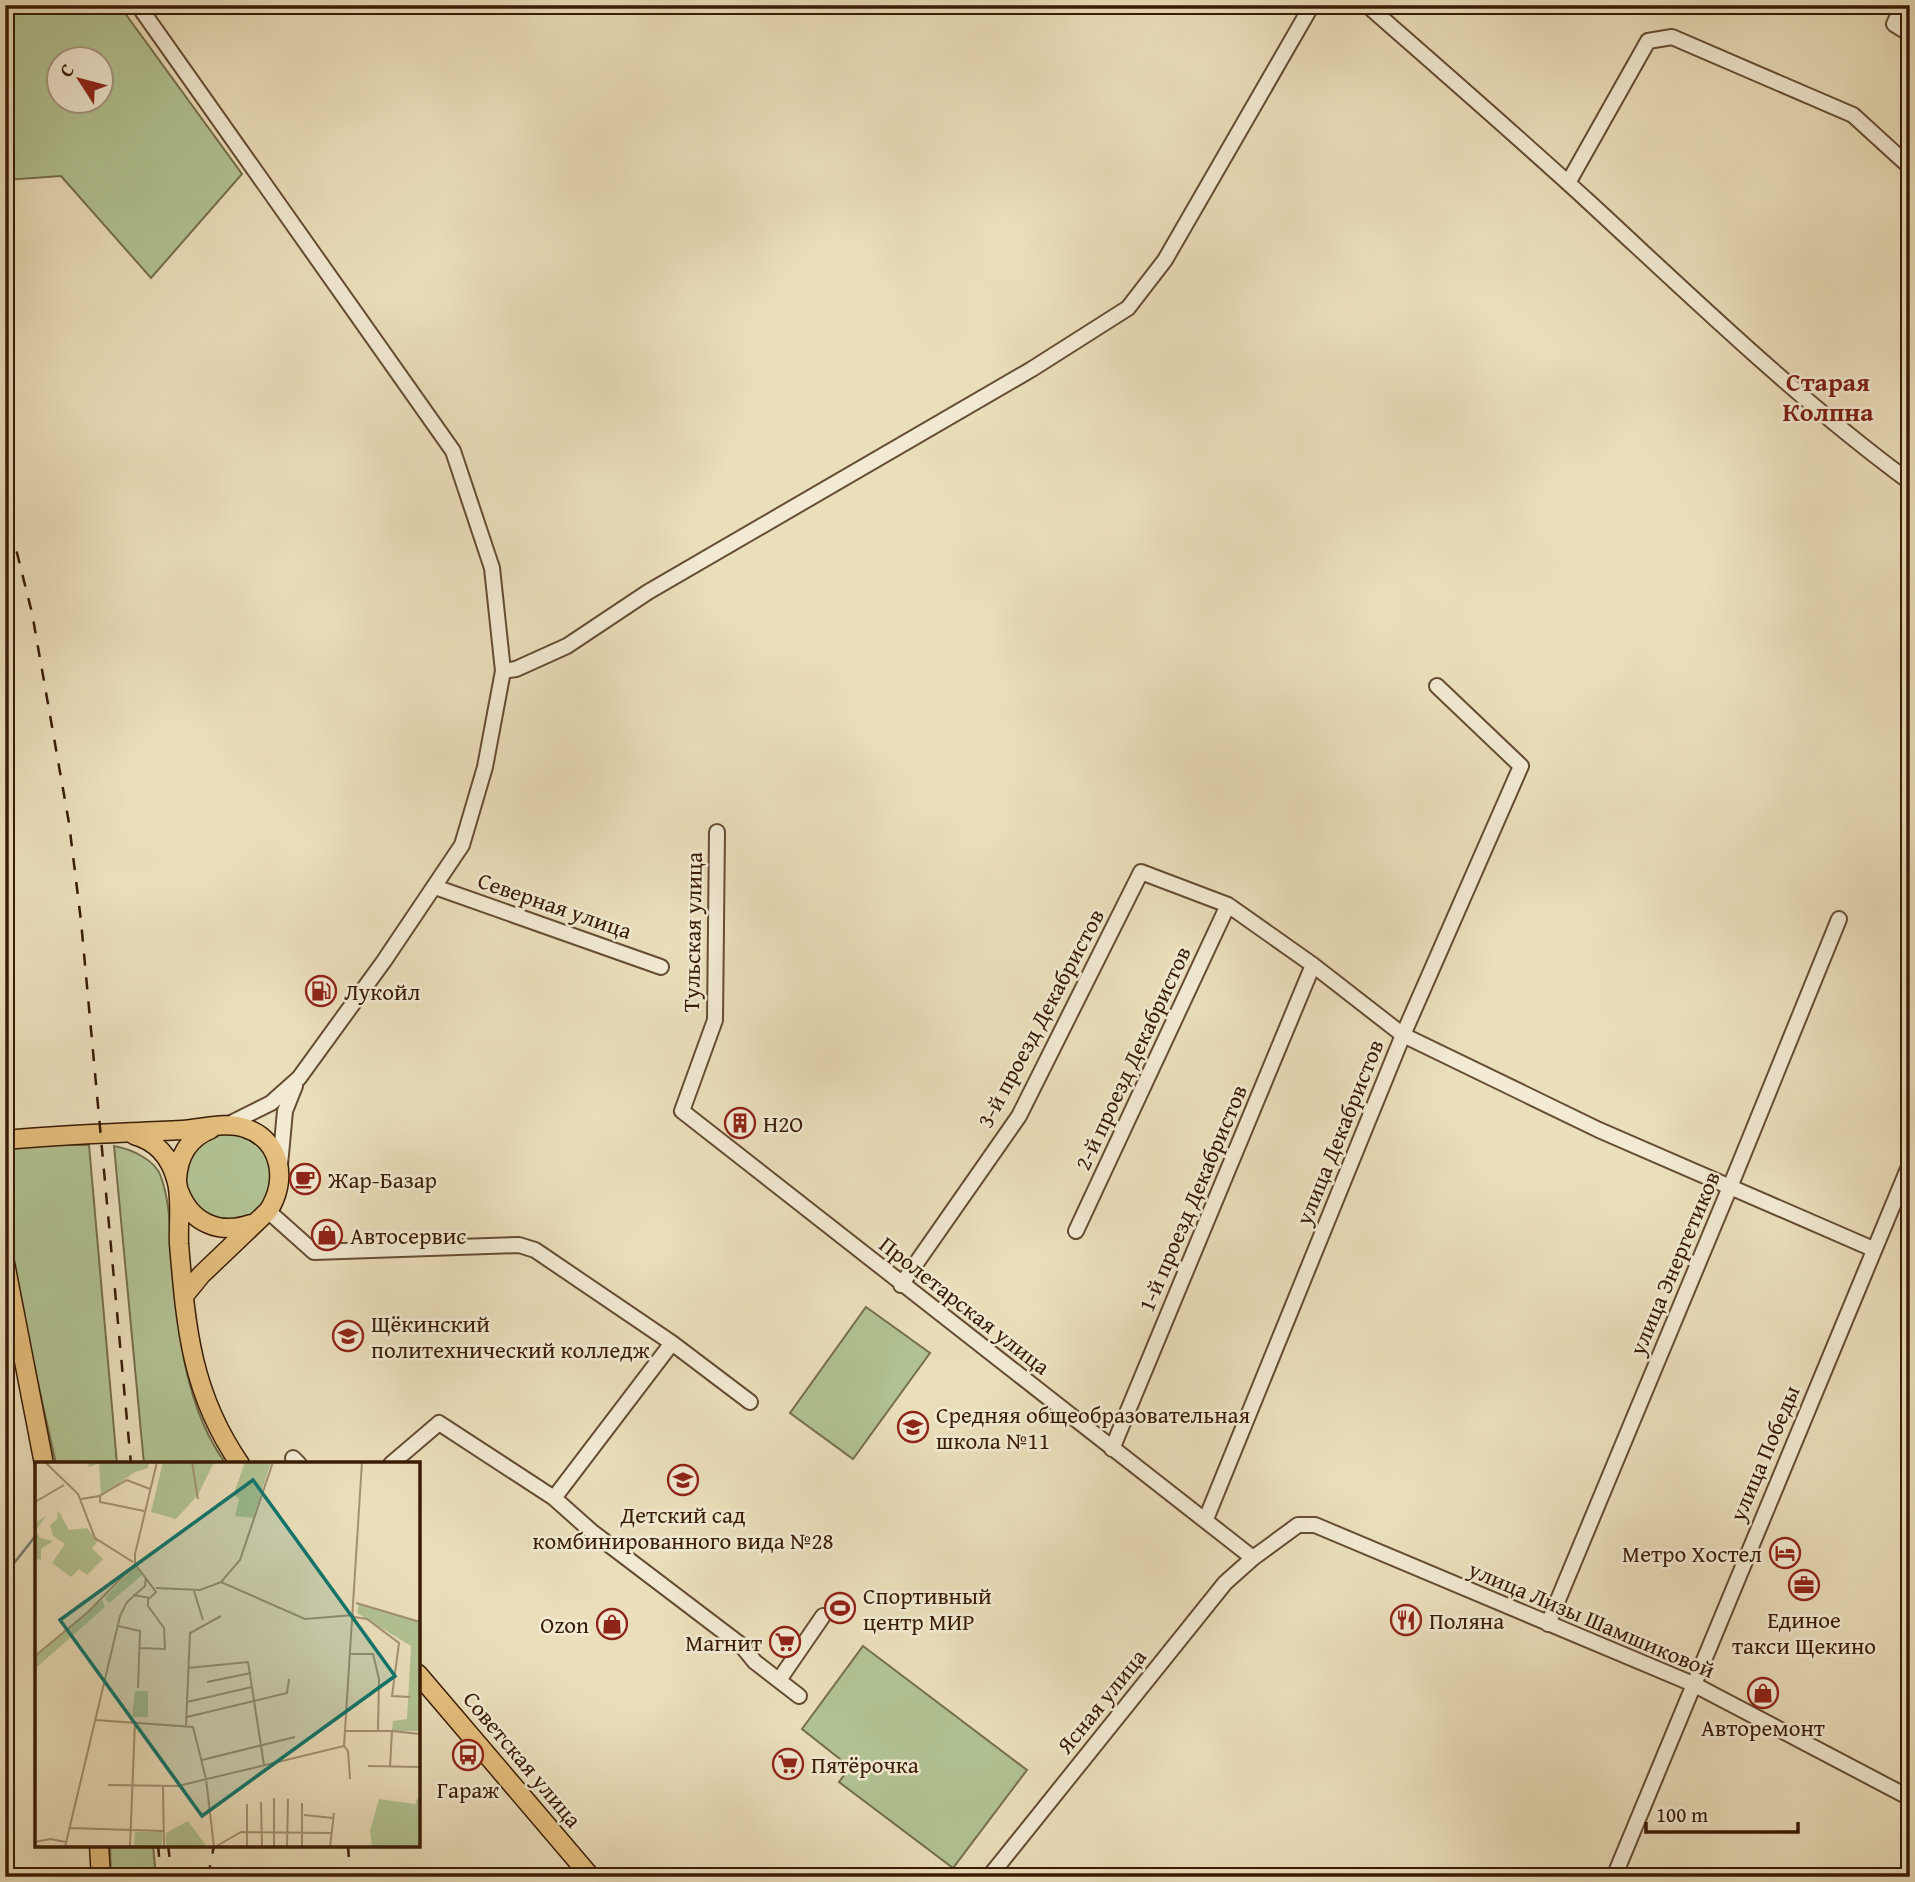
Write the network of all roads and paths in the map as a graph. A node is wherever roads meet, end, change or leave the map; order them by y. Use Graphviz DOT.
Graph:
graph roads {
  1 [pos="138,5"];
  2 [pos="1312,5"];
  3 [pos="1367,5"];
  4 [pos="1903,5"];
  5 [pos="1910,34"];
  6 [pos="1910,167"];
  7 [pos="1568,183"];
  8 [pos="1910,482"];
  9 [pos="503,671"];
  10 [pos="1437,686"];
  11 [pos="717,832"];
  12 [pos="435,887"];
  13 [pos="1228,905"];
  14 [pos="1839,919"];
  15 [pos="1314,965"];
  16 [pos="661,967"];
  17 [pos="1403,1035"];
  18 [pos="299,1078"];
  19 [pos="682,1111"];
  20 [pos="220,1126"];
  21 [pos="124,1133"];
  22 [pos="5,1140"];
  23 [pos="1910,1164"];
  24 [pos="280,1174"];
  25 [pos="178,1185"];
  26 [pos="1730,1187"];
  27 [pos="264,1215"];
  28 [pos="1076,1231"];
  29 [pos="1872,1249"];
  30 [pos="5,1263"];
  31 [pos="901,1284"];
  32 [pos="184,1296"];
  33 [pos="672,1343"];
  34 [pos="750,1402"];
  35 [pos="1112,1449"];
  36 [pos="44,1462"];
  37 [pos="239,1462"];
  38 [pos="393,1462"];
  39 [pos="554,1498"];
  40 [pos="1206,1519"];
  41 [pos="1254,1558"];
  42 [pos="823,1616"];
  43 [pos="1548,1624"];
  44 [pos="420,1676"];
  45 [pos="779,1680"];
  46 [pos="1693,1684"];
  47 [pos="799,1696"];
  48 [pos="1910,1798"];
  49 [pos="99,1847"];
  50 [pos="993,1875"];
  51 [pos="101,1877"];
  52 [pos="591,1877"];
  53 [pos="1614,1877"];
  1 -- 9 [label="street"];
  2 -- 9 [label="street"];
  3 -- 7 [label="street"];
  4 -- 5 [label="street"];
  6 -- 7 [label="street"];
  7 -- 8 [label="street"];
  9 -- 12 [label="street"];
  10 -- 17 [label="street, улица Декабристов"];
  11 -- 19 [label="street, Тульская улица"];
  12 -- 16 [label="street, Северная улица"];
  12 -- 18 [label="street"];
  13 -- 15 [label="street"];
  13 -- 28 [label="street, 2-й проезд Декабристов"];
  13 -- 31 [label="street, 3-й проезд Декабристов"];
  14 -- 26 [label="street, улица Энергетиков"];
  15 -- 17 [label="street"];
  15 -- 35 [label="street, 1-й проезд Декабристов"];
  17 -- 26 [label="street"];
  17 -- 40 [label="street, улица Декабристов"];
  18 -- 20 [label="street"];
  18 -- 24 [label="street"];
  19 -- 31 [label="street, Пролетарская улица"];
  20 -- 21 [label="main road"];
  20 -- 24 [label="main road"];
  20 -- 25 [label="main road"];
  21 -- 22 [label="main road"];
  21 -- 25 [label="main road"];
  23 -- 29 [label="street, улица Победы"];
  24 -- 27 [label="main road"];
  25 -- 27 [label="main road"];
  25 -- 32 [label="main road"];
  26 -- 29 [label="street"];
  26 -- 43 [label="street, улица Энергетиков"];
  27 -- 32 [label="main road"];
  27 -- 33 [label="street"];
  29 -- 46 [label="street, улица Победы"];
  30 -- 36 [label="main road"];
  31 -- 35 [label="street, Пролетарская улица"];
  32 -- 37 [label="main road"];
  33 -- 34 [label="street"];
  33 -- 39 [label="street"];
  35 -- 40 [label="street, Пролетарская улица"];
  38 -- 39 [label="street"];
  39 -- 45 [label="street"];
  40 -- 41 [label="street, Пролетарская улица"];
  41 -- 43 [label="street, улица Лизы Шамшиковой"];
  41 -- 50 [label="street, Ясная улица"];
  42 -- 45 [label="street"];
  43 -- 46 [label="street, улица Лизы Шамшиковой"];
  44 -- 52 [label="main road, Советская улица"];
  45 -- 47 [label="street"];
  46 -- 48 [label="street, улица Лизы Шамшиковой"];
  46 -- 53 [label="street, улица Победы"];
  49 -- 51 [label="main road"];
}
